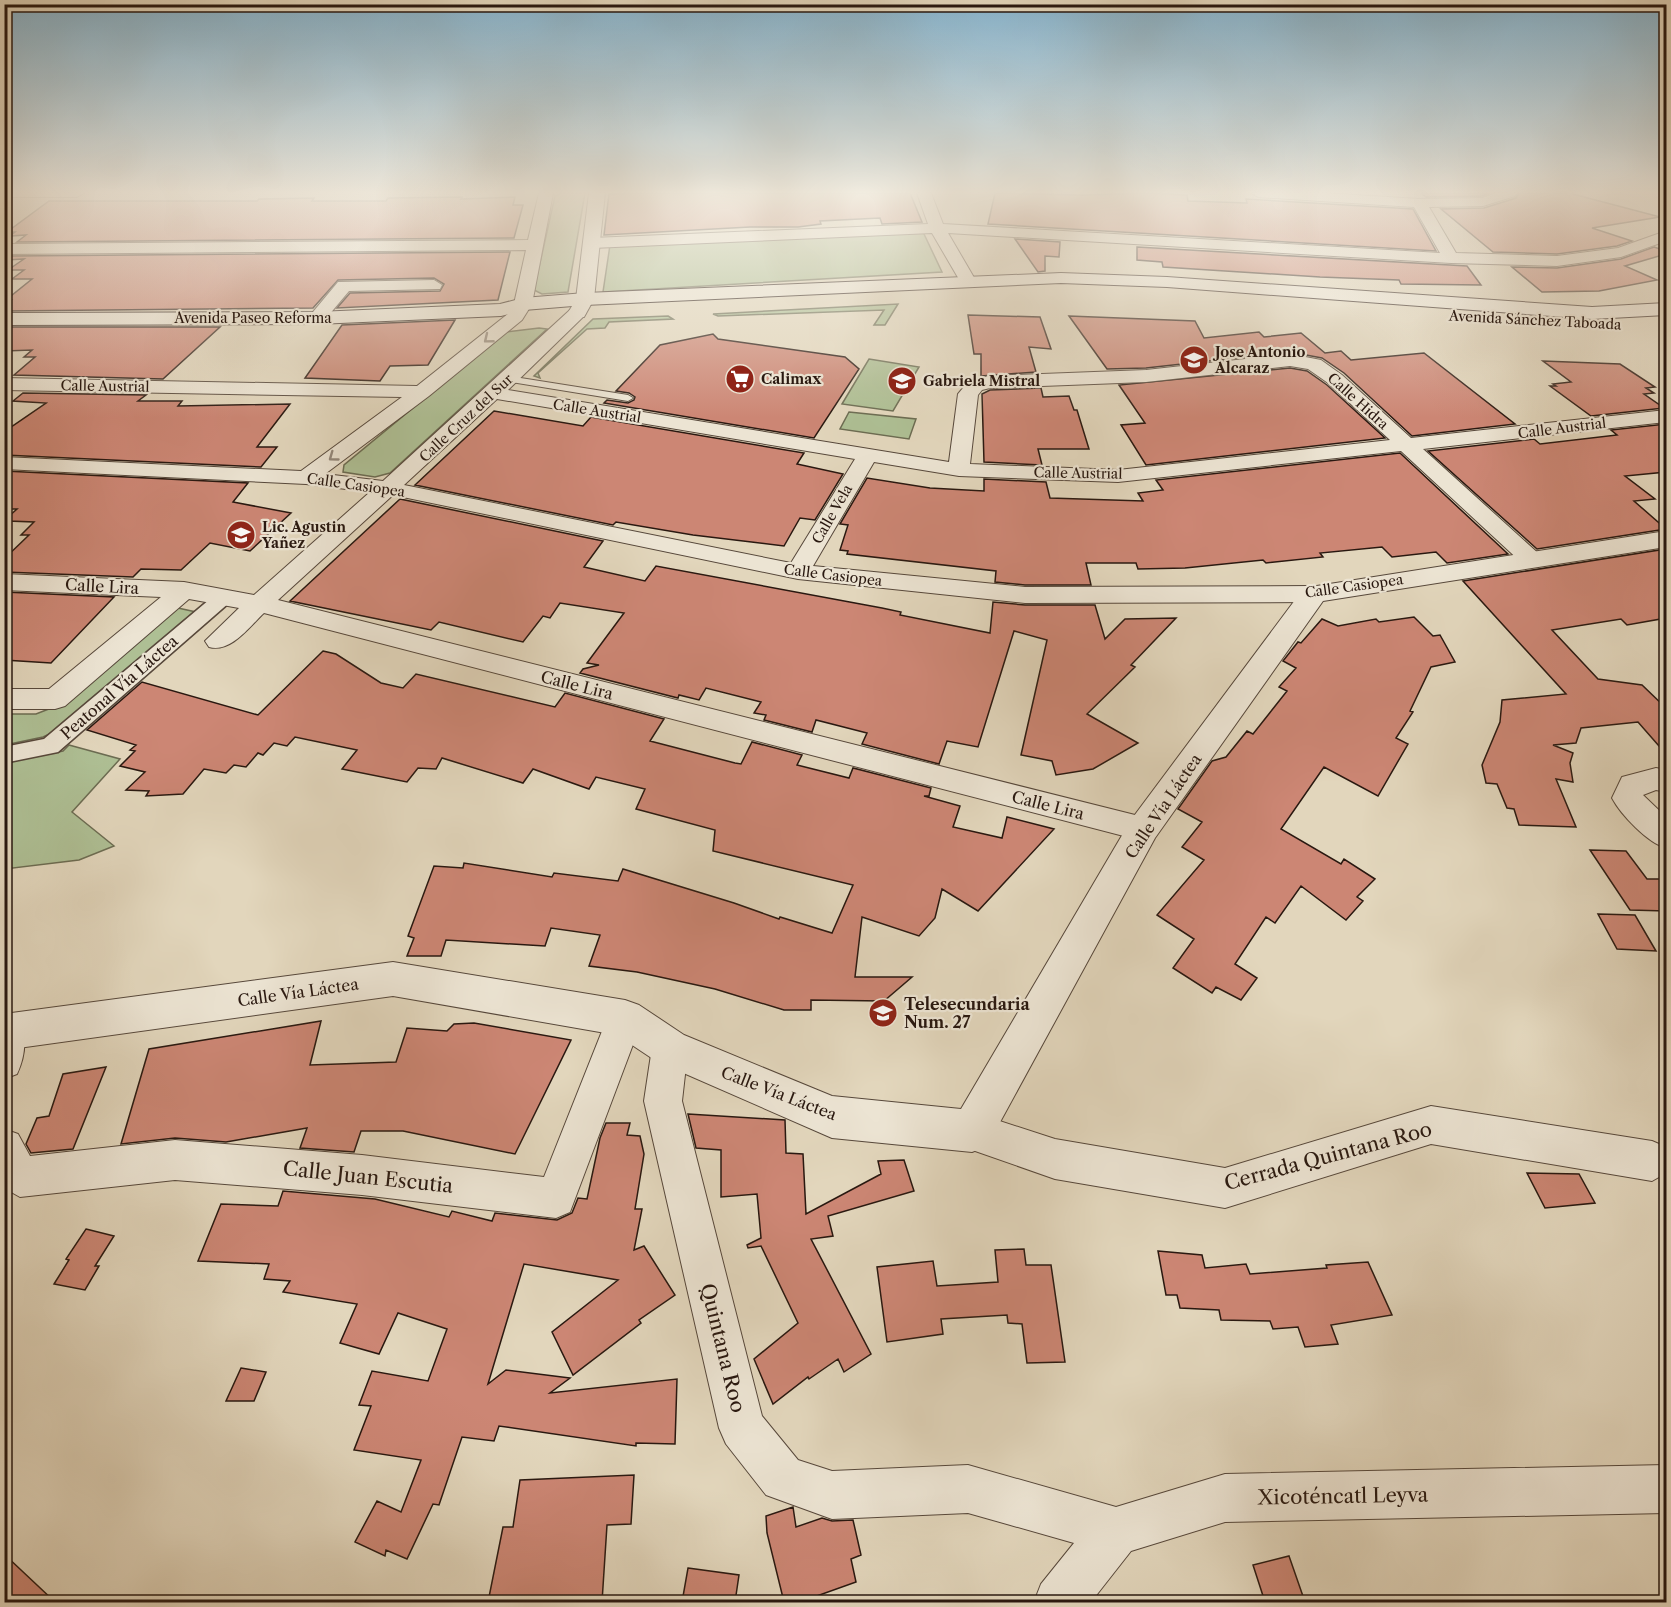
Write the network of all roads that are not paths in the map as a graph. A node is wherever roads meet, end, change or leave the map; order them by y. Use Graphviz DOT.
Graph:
graph roads {
  1 [pos="528,268"];
  2 [pos="588,268"];
  3 [pos="960,268"];
  4 [pos="968,281"];
  5 [pos="434,285"];
  6 [pos="581,306"];
  7 [pos="1666,309"];
  8 [pos="513,310"];
  9 [pos="317,318"];
  10 [pos="4,319"];
  11 [pos="1666,324"];
  12 [pos="4,384"];
  13 [pos="500,386"];
  14 [pos="422,392"];
  15 [pos="628,398"];
  16 [pos="1666,416"];
  17 [pos="1408,446"];
  18 [pos="867,456"];
  19 [pos="4,463"];
  20 [pos="959,470"];
  21 [pos="306,478"];
  22 [pos="389,488"];
  23 [pos="1666,538"];
  24 [pos="1531,559"];
  25 [pos="798,572"];
  26 [pos="4,582"];
  27 [pos="184,590"];
  28 [pos="1314,594"];
  29 [pos="223,598"];
  30 [pos="261,604"];
  31 [pos="218,641"];
  32 [pos="4,699"];
  33 [pos="4,755"];
  34 [pos="1666,781"];
  35 [pos="1143,829"];
  36 [pos="1666,836"];
  37 [pos="625,1018"];
  38 [pos="5,1042"];
  39 [pos="670,1048"];
  40 [pos="972,1131"];
  41 [pos="4,1148"];
  42 [pos="1652,1161"];
  43 [pos="1666,1489"];
  44 [pos="1116,1531"];
  45 [pos="1059,1602"];
  1 -- 8 [label="street"];
  2 -- 6 [label="main road"];
  3 -- 4 [label="street"];
  4 -- 6 [label="main road, Avenida Sánchez Taboada"];
  4 -- 7 [label="main road, Avenida Sánchez Taboada"];
  5 -- 9 [label="street"];
  6 -- 8 [label="main road, Avenida Paseo Reforma"];
  6 -- 11 [label="main road, Avenida Sánchez Taboada"];
  6 -- 13 [label="street, Calle Cruz del Sur"];
  8 -- 9 [label="main road, Avenida Paseo Reforma"];
  8 -- 14 [label="street, one-way"];
  9 -- 10 [label="main road, Avenida Paseo Reforma"];
  12 -- 14 [label="street, Calle Austrial"];
  13 -- 15 [label="lane"];
  13 -- 18 [label="street, Calle Austrial"];
  13 -- 22 [label="street, Calle Cruz del Sur"];
  14 -- 21 [label="street, one-way"];
  16 -- 17 [label="street, Calle Austrial"];
  17 -- 20 [label="street, Calle Austrial"];
  17 -- 20 [label="street, Calle Hidra"];
  17 -- 24 [label="street, Calle Hidra"];
  18 -- 20 [label="street, Calle Austrial"];
  18 -- 25 [label="street, Calle Vela"];
  19 -- 21 [label="street, Calle Casiopea"];
  21 -- 22 [label="street, Calle Casiopea"];
  22 -- 25 [label="street, Calle Casiopea"];
  22 -- 30 [label="street, Calle Cruz del Sur"];
  23 -- 24 [label="main road, Calle Casiopea"];
  24 -- 28 [label="main road, Calle Casiopea"];
  25 -- 28 [label="street, Calle Casiopea"];
  26 -- 27 [label="street, Calle Lira"];
  27 -- 29 [label="street, Calle Lira"];
  27 -- 32 [label="street"];
  28 -- 35 [label="main road, Calle Vía Láctea"];
  29 -- 30 [label="street, Calle Lira"];
  29 -- 33 [label="street, Peatonal Vía Láctea"];
  30 -- 31 [label="street, Calle Cruz del Sur"];
  30 -- 35 [label="street, Calle Lira"];
  34 -- 36 [label="street"];
  35 -- 40 [label="main road, Calle Vía Láctea"];
  37 -- 38 [label="main road, Calle Vía Láctea"];
  37 -- 39 [label="main road, Calle Vía Láctea"];
  37 -- 41 [label="street, Calle Juan Escutia"];
  39 -- 40 [label="main road, Calle Vía Láctea"];
  39 -- 44 [label="street, Quintana Roo"];
  40 -- 42 [label="street, Cerrada Quintana Roo"];
  43 -- 44 [label="street, Xicoténcatl Leyva"];
  44 -- 45 [label="street"];
}
